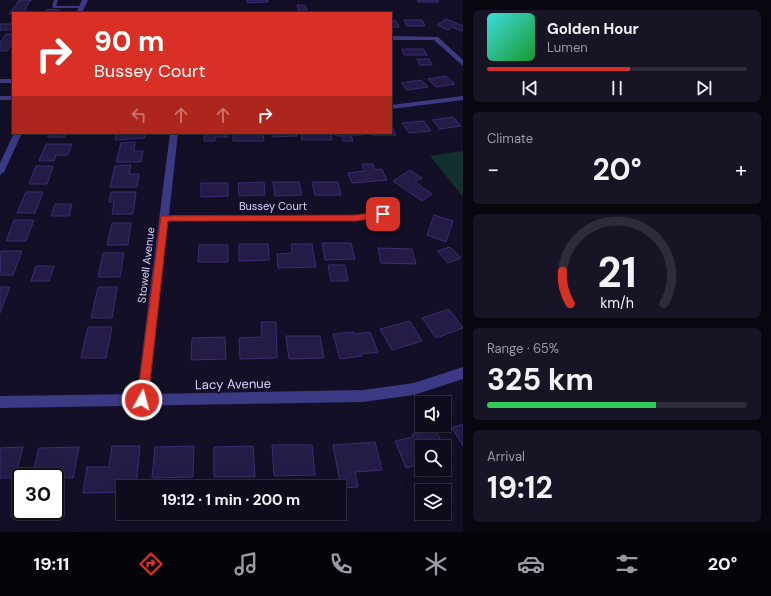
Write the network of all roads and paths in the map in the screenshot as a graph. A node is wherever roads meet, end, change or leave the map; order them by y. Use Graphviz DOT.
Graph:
graph roads {
  1 [pos="56,0"];
  2 [pos="85,0"];
  3 [pos="82,7"];
  4 [pos="80,12"];
  5 [pos="392,38"];
  6 [pos="463,64"];
  7 [pos="0,81"];
  8 [pos="12,81"];
  9 [pos="0,98"];
  10 [pos="12,98"];
  11 [pos="463,98"];
  12 [pos="392,107"];
  13 [pos="18,134"];
  14 [pos="174,134"];
  15 [pos="0,172"];
  16 [pos="383,214"];
  17 [pos="164,218"];
  18 [pos="463,373"];
  19 [pos="142,400"];
  20 [pos="0,402"];
  1 -- 3 [label="lane"];
  2 -- 3 [label="street"];
  3 -- 4 [label="street"];
  5 -- 6 [label="street"];
  7 -- 8 [label="street"];
  9 -- 10 [label="lane"];
  11 -- 12 [label="street"];
  13 -- 15 [label="street"];
  14 -- 17 [label="street, Stowell Avenue"];
  16 -- 17 [label="street, Bussey Court"];
  17 -- 19 [label="street, Stowell Avenue"];
  18 -- 19 [label="street, Lacy Avenue"];
  19 -- 20 [label="street, Lacy Avenue"];
}
